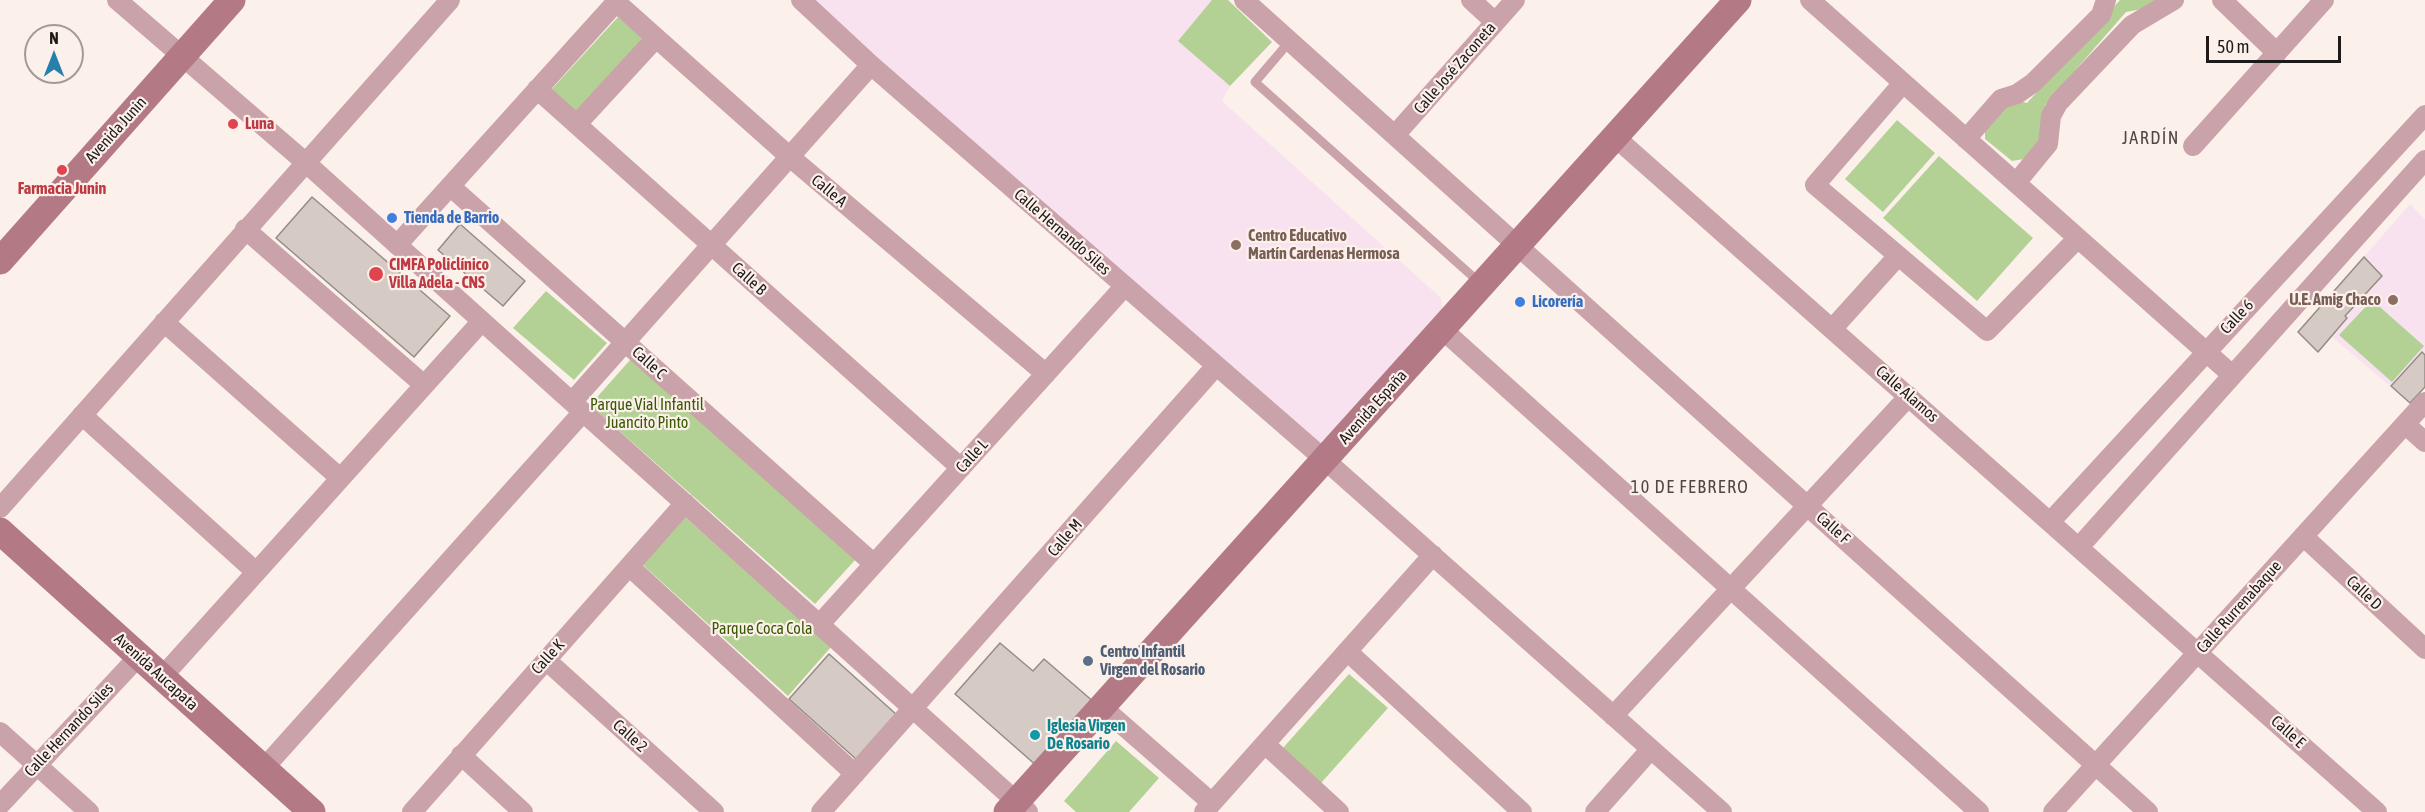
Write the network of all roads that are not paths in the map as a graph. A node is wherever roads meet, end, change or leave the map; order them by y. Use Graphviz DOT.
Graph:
graph roads {
  1 [pos="117,0"];
  2 [pos="232,0"];
  3 [pos="450,0"];
  4 [pos="801,0"];
  5 [pos="1244,0"];
  6 [pos="1471,0"];
  7 [pos="1515,0"];
  8 [pos="1738,0"];
  9 [pos="1810,0"];
  10 [pos="2106,0"];
  11 [pos="2174,0"];
  12 [pos="2222,0"];
  13 [pos="2324,0"];
  14 [pos="617,1"];
  15 [pos="1495,22"];
  16 [pos="656,38"];
  17 [pos="1290,41"];
  18 [pos="2277,52"];
  19 [pos="182,56"];
  20 [pos="871,65"];
  21 [pos="1903,83"];
  22 [pos="537,89"];
  23 [pos="2425,115"];
  24 [pos="577,124"];
  25 [pos="1395,135"];
  26 [pos="1615,137"];
  27 [pos="1966,139"];
  28 [pos="2193,146"];
  29 [pos="790,158"];
  30 [pos="2425,160"];
  31 [pos="305,162"];
  32 [pos="2016,183"];
  33 [pos="450,186"];
  34 [pos="245,229"];
  35 [pos="2078,238"];
  36 [pos="397,245"];
  37 [pos="712,245"];
  38 [pos="1518,245"];
  39 [pos="1898,256"];
  40 [pos="0,261"];
  41 [pos="1482,285"];
  42 [pos="1124,287"];
  43 [pos="482,321"];
  44 [pos="164,322"];
  45 [pos="1833,328"];
  46 [pos="1443,330"];
  47 [pos="625,343"];
  48 [pos="2206,352"];
  49 [pos="1215,367"];
  50 [pos="1046,374"];
  51 [pos="2231,374"];
  52 [pos="424,385"];
  53 [pos="1909,396"];
  54 [pos="2425,402"];
  55 [pos="578,407"];
  56 [pos="82,415"];
  57 [pos="2405,424"];
  58 [pos="2425,442"];
  59 [pos="1325,460"];
  60 [pos="961,468"];
  61 [pos="340,478"];
  62 [pos="685,503"];
  63 [pos="1808,506"];
  64 [pos="0,508"];
  65 [pos="2051,521"];
  66 [pos="0,531"];
  67 [pos="2303,536"];
  68 [pos="2080,546"];
  69 [pos="1433,555"];
  70 [pos="874,564"];
  71 [pos="630,567"];
  72 [pos="256,572"];
  73 [pos="1731,589"];
  74 [pos="819,625"];
  75 [pos="2425,649"];
  76 [pos="1347,651"];
  77 [pos="2199,651"];
  78 [pos="139,656"];
  79 [pos="546,660"];
  80 [pos="162,677"];
  81 [pos="1102,707"];
  82 [pos="914,709"];
  83 [pos="1613,716"];
  84 [pos="0,732"];
  85 [pos="1265,744"];
  86 [pos="1650,749"];
  87 [pos="461,755"];
  88 [pos="36,764"];
  89 [pos="2096,765"];
  90 [pos="264,768"];
  91 [pos="855,774"];
  92 [pos="0,805"];
  93 [pos="1208,807"];
  94 [pos="1018,808"];
  95 [pos="89,812"];
  96 [pos="312,812"];
  97 [pos="412,812"];
  98 [pos="523,812"];
  99 [pos="714,812"];
  100 [pos="820,812"];
  101 [pos="1339,812"];
  102 [pos="1522,812"];
  103 [pos="1595,812"];
  104 [pos="1722,812"];
  105 [pos="1979,812"];
  106 [pos="2053,812"];
  107 [pos="2148,812"];
  108 [pos="2377,812"];
  1 -- 19 [label="street"];
  2 -- 19 [label="street, Avenida Junin"];
  3 -- 31 [label="street"];
  4 -- 20 [label="street, Calle Hernando Siles"];
  5 -- 17 [label="street, Calle F"];
  6 -- 15 [label="street"];
  7 -- 15 [label="street, Calle José Zaconeta"];
  8 -- 26 [label="street, Avenida España"];
  9 -- 21 [label="street"];
  10 -- 27 [label="street"];
  11 -- 32 [label="street"];
  12 -- 18 [label="street"];
  13 -- 18 [label="street"];
  14 -- 16 [label="street, Calle A"];
  14 -- 22 [label="street"];
  15 -- 25 [label="street, Calle José Zaconeta"];
  16 -- 24 [label="street"];
  16 -- 29 [label="street, Calle A"];
  17 -- 25 [label="street, Calle F"];
  17 -- 41 [label="lane"];
  18 -- 28 [label="street"];
  19 -- 31 [label="street"];
  19 -- 40 [label="street, Avenida Junin"];
  20 -- 29 [label="street"];
  20 -- 42 [label="street, Calle Hernando Siles"];
  21 -- 27 [label="street"];
  21 -- 39 [label="street"];
  22 -- 24 [label="street, Calle B"];
  22 -- 33 [label="street"];
  23 -- 48 [label="street, Calle 6"];
  24 -- 37 [label="street, Calle B"];
  25 -- 38 [label="street, Calle F"];
  26 -- 38 [label="street, Avenida España"];
  26 -- 45 [label="street, Calle Alamos"];
  27 -- 32 [label="street"];
  29 -- 37 [label="street"];
  29 -- 50 [label="street, Calle A"];
  30 -- 51 [label="street, Calle 6"];
  31 -- 34 [label="street"];
  31 -- 36 [label="street"];
  32 -- 35 [label="street"];
  33 -- 36 [label="street"];
  33 -- 47 [label="street, Calle C"];
  34 -- 44 [label="street"];
  34 -- 52 [label="street"];
  35 -- 39 [label="street"];
  35 -- 48 [label="street"];
  36 -- 43 [label="street"];
  37 -- 47 [label="street"];
  37 -- 60 [label="street, Calle B"];
  38 -- 41 [label="street, Avenida España"];
  38 -- 63 [label="street, Calle F"];
  39 -- 45 [label="street"];
  41 -- 46 [label="street, Avenida España"];
  42 -- 49 [label="street, Calle Hernando Siles"];
  42 -- 50 [label="street, Calle L"];
  43 -- 52 [label="street"];
  43 -- 55 [label="street"];
  44 -- 56 [label="street"];
  44 -- 61 [label="street"];
  45 -- 53 [label="street, Calle Alamos"];
  46 -- 59 [label="street, Avenida España"];
  46 -- 73 [label="street"];
  47 -- 55 [label="street"];
  47 -- 70 [label="street, Calle C"];
  48 -- 51 [label="street"];
  48 -- 65 [label="street, Calle 6"];
  49 -- 59 [label="street, Calle Hernando Siles"];
  49 -- 82 [label="street, Calle M"];
  50 -- 60 [label="street, Calle L"];
  51 -- 68 [label="street, Calle 6"];
  52 -- 61 [label="street"];
  53 -- 63 [label="street"];
  53 -- 65 [label="street, Calle Alamos"];
  54 -- 57 [label="street, Calle Rurrenabaque"];
  55 -- 62 [label="street"];
  55 -- 90 [label="street"];
  56 -- 64 [label="street"];
  56 -- 72 [label="street"];
  57 -- 58 [label="street"];
  57 -- 67 [label="street, Calle Rurrenabaque"];
  59 -- 69 [label="street, Calle Hernando Siles"];
  59 -- 81 [label="street, Avenida España"];
  60 -- 70 [label="street, Calle L"];
  61 -- 72 [label="street"];
  62 -- 71 [label="street, Calle K"];
  62 -- 74 [label="street"];
  63 -- 73 [label="street"];
  63 -- 89 [label="street, Calle F"];
  65 -- 68 [label="street, Calle Alamos"];
  66 -- 78 [label="street, Avenida Aucapata"];
  67 -- 75 [label="street, Calle D"];
  67 -- 77 [label="street, Calle Rurrenabaque"];
  68 -- 77 [label="street, Calle Alamos"];
  69 -- 76 [label="street"];
  69 -- 83 [label="street, Calle Hernando Siles"];
  70 -- 74 [label="street, Calle L"];
  71 -- 79 [label="street, Calle K"];
  71 -- 91 [label="street"];
  72 -- 80 [label="street"];
  73 -- 83 [label="street"];
  73 -- 105 [label="street"];
  74 -- 82 [label="street"];
  76 -- 85 [label="street"];
  76 -- 102 [label="street"];
  77 -- 89 [label="street, Calle Rurrenabaque"];
  77 -- 108 [label="street, Calle E"];
  78 -- 80 [label="street, Avenida Aucapata"];
  78 -- 88 [label="street, Calle Hernando Siles"];
  79 -- 87 [label="street, Calle K"];
  79 -- 99 [label="street, Calle 2"];
  80 -- 90 [label="street, Avenida Aucapata"];
  81 -- 93 [label="street"];
  81 -- 94 [label="street, Avenida España"];
  82 -- 91 [label="street, Calle M"];
  82 -- 94 [label="street"];
  83 -- 86 [label="street, Calle Hernando Siles"];
  84 -- 88 [label="street"];
  85 -- 93 [label="street"];
  85 -- 101 [label="street"];
  86 -- 103 [label="street"];
  86 -- 104 [label="street, Calle Hernando Siles"];
  87 -- 97 [label="street, Calle K"];
  87 -- 98 [label="street"];
  88 -- 92 [label="street, Calle Hernando Siles"];
  88 -- 95 [label="street"];
  89 -- 106 [label="street, Calle Rurrenabaque"];
  89 -- 107 [label="street, Calle F"];
  90 -- 96 [label="street, Avenida Aucapata"];
  91 -- 100 [label="street, Calle M"];
}
